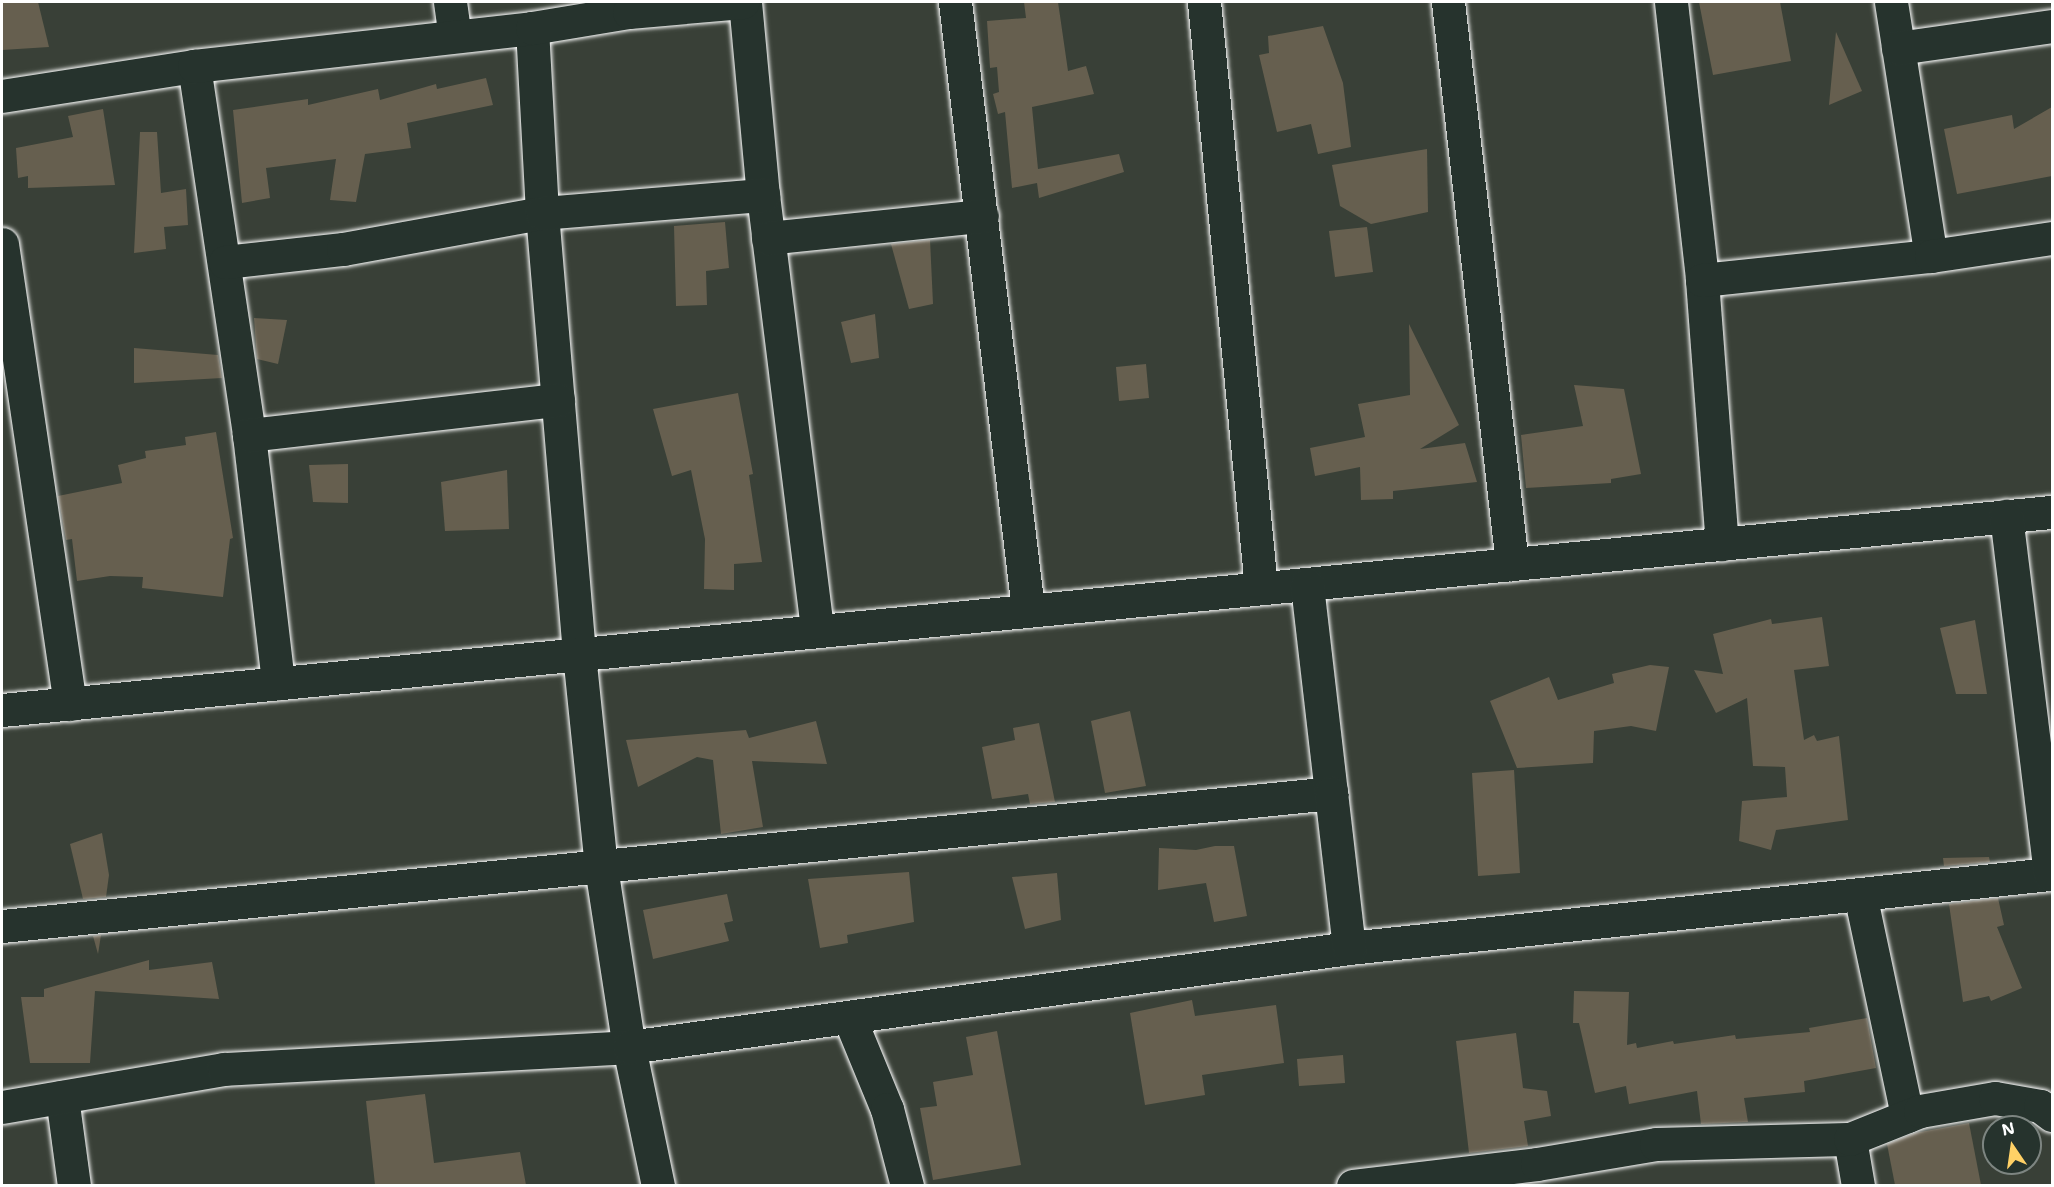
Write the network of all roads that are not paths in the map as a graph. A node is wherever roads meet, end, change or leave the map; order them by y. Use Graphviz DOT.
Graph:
graph roads {
  1 [pos="450,2"];
  2 [pos="744,2"];
  3 [pos="955,2"];
  4 [pos="1204,2"];
  5 [pos="1448,2"];
  6 [pos="1671,2"];
  7 [pos="1891,2"];
  8 [pos="628,7"];
  9 [pos="2052,26"];
  10 [pos="532,28"];
  11 [pos="455,36"];
  12 [pos="1898,48"];
  13 [pos="194,66"];
  14 [pos="2,96"];
  15 [pos="763,195"];
  16 [pos="542,213"];
  17 [pos="982,216"];
  18 [pos="768,238"];
  19 [pos="2052,238"];
  20 [pos="2,244"];
  21 [pos="1931,256"];
  22 [pos="225,262"];
  23 [pos="1702,280"];
  24 [pos="558,400"];
  25 [pos="249,435"];
  26 [pos="2052,512"];
  27 [pos="2006,516"];
  28 [pos="1722,544"];
  29 [pos="1512,564"];
  30 [pos="1307,584"];
  31 [pos="1261,588"];
  32 [pos="1028,610"];
  33 [pos="818,631"];
  34 [pos="579,654"];
  35 [pos="278,683"];
  36 [pos="70,704"];
  37 [pos="2,710"];
  38 [pos="1330,793"];
  39 [pos="601,867"];
  40 [pos="2051,874"];
  41 [pos="1860,894"];
  42 [pos="2,926"];
  43 [pos="1349,948"];
  44 [pos="849,1017"];
  45 [pos="629,1047"];
  46 [pos="62,1097"];
  47 [pos="2,1107"];
  48 [pos="2052,1115"];
  49 [pos="1907,1116"];
  50 [pos="1850,1139"];
  51 [pos="74,1185"];
  52 [pos="658,1185"];
  53 [pos="907,1185"];
  54 [pos="1353,1185"];
  55 [pos="1858,1185"];
  1 -- 11 [label="street"];
  2 -- 8 [label="street"];
  2 -- 15 [label="street"];
  3 -- 17 [label="street"];
  4 -- 31 [label="street"];
  5 -- 29 [label="street"];
  6 -- 23 [label="street"];
  7 -- 12 [label="street"];
  8 -- 10 [label="street"];
  9 -- 12 [label="street"];
  10 -- 11 [label="street"];
  10 -- 16 [label="street"];
  11 -- 13 [label="street"];
  12 -- 21 [label="street"];
  13 -- 14 [label="street"];
  13 -- 22 [label="street"];
  15 -- 16 [label="street"];
  15 -- 18 [label="street"];
  16 -- 22 [label="street"];
  16 -- 24 [label="street"];
  17 -- 18 [label="street"];
  17 -- 32 [label="street"];
  18 -- 33 [label="street"];
  19 -- 21 [label="street"];
  20 -- 36 [label="street"];
  21 -- 23 [label="street"];
  22 -- 25 [label="street"];
  23 -- 28 [label="street"];
  24 -- 25 [label="street"];
  24 -- 34 [label="street"];
  25 -- 35 [label="street"];
  26 -- 27 [label="street"];
  27 -- 28 [label="street"];
  27 -- 40 [label="street"];
  28 -- 29 [label="street"];
  29 -- 30 [label="street"];
  30 -- 31 [label="street"];
  30 -- 38 [label="street"];
  31 -- 32 [label="street"];
  32 -- 33 [label="street"];
  33 -- 34 [label="street"];
  34 -- 35 [label="street"];
  34 -- 39 [label="street"];
  35 -- 36 [label="street"];
  36 -- 37 [label="street"];
  38 -- 39 [label="street"];
  38 -- 43 [label="street"];
  39 -- 42 [label="street"];
  39 -- 45 [label="street"];
  40 -- 41 [label="street"];
  41 -- 43 [label="street"];
  41 -- 49 [label="street"];
  43 -- 44 [label="street"];
  44 -- 45 [label="street"];
  44 -- 53 [label="street"];
  45 -- 46 [label="street"];
  45 -- 52 [label="street"];
  46 -- 47 [label="street"];
  46 -- 51 [label="street"];
  48 -- 49 [label="street"];
  49 -- 50 [label="street"];
  50 -- 54 [label="street"];
  50 -- 55 [label="street"];
}
